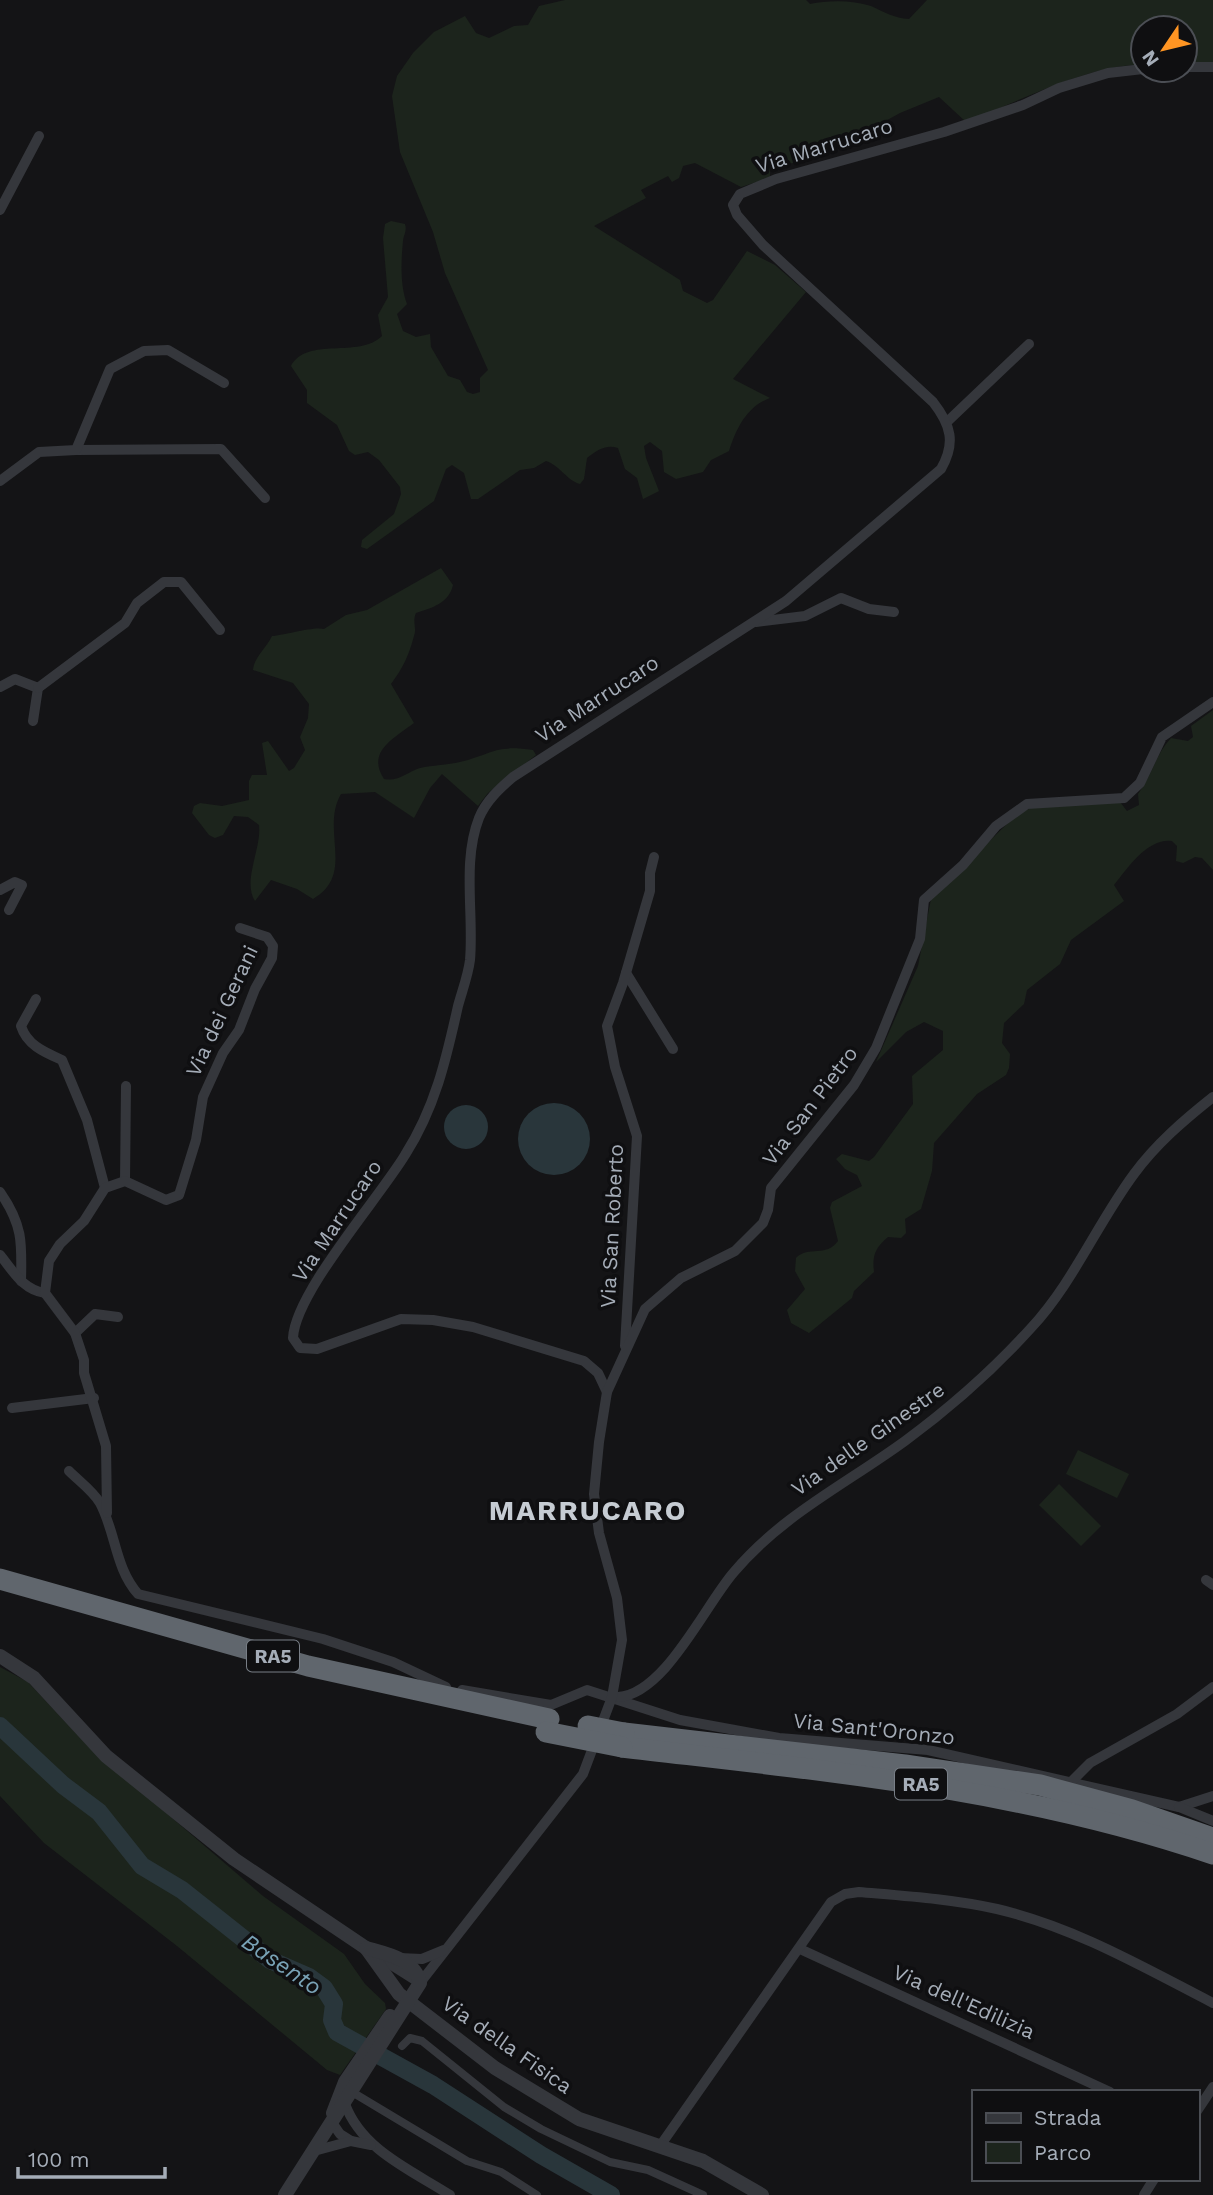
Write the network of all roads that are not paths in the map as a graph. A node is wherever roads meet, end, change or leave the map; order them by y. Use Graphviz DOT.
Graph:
graph roads {
  1 [pos="1129,71"];
  2 [pos="39,136"];
  3 [pos="0,210"];
  4 [pos="1029,344"];
  5 [pos="224,383"];
  6 [pos="948,421"];
  7 [pos="76,450"];
  8 [pos="0,481"];
  9 [pos="265,498"];
  10 [pos="894,612"];
  11 [pos="753,622"];
  12 [pos="220,629"];
  13 [pos="0,687"];
  14 [pos="38,688"];
  15 [pos="1213,702"];
  16 [pos="33,721"];
  17 [pos="654,857"];
  18 [pos="0,890"];
  19 [pos="9,910"];
  20 [pos="240,928"];
  21 [pos="626,973"];
  22 [pos="36,999"];
  23 [pos="673,1049"];
  24 [pos="126,1086"];
  25 [pos="1213,1097"];
  26 [pos="125,1181"];
  27 [pos="105,1188"];
  28 [pos="0,1192"];
  29 [pos="0,1255"];
  30 [pos="21,1281"];
  31 [pos="45,1293"];
  32 [pos="118,1317"];
  33 [pos="75,1333"];
  34 [pos="625,1356"];
  35 [pos="607,1392"];
  36 [pos="94,1398"];
  37 [pos="12,1408"];
  38 [pos="69,1471"];
  39 [pos="107,1519"];
  40 [pos="0,1579"];
  41 [pos="0,1592"];
  42 [pos="0,1656"];
  43 [pos="1213,1687"];
  44 [pos="612,1697"];
  45 [pos="547,1726"];
  46 [pos="623,1740"];
  47 [pos="1071,1782"];
  48 [pos="1213,1796"];
  49 [pos="1179,1807"];
  50 [pos="1213,1821"];
  51 [pos="1213,1838"];
  52 [pos="1213,1854"];
  53 [pos="366,1948"];
  54 [pos="447,1949"];
  55 [pos="800,1949"];
  56 [pos="399,1958"];
  57 [pos="421,1983"];
  58 [pos="408,2001"];
  59 [pos="1213,2003"];
  60 [pos="402,2046"];
  61 [pos="352,2087"];
  62 [pos="1213,2087"];
  63 [pos="1106,2090"];
  64 [pos="1199,2108"];
  65 [pos="331,2121"];
  66 [pos="356,2128"];
  67 [pos="351,2141"];
  68 [pos="371,2146"];
  69 [pos="660,2146"];
  70 [pos="314,2151"];
  71 [pos="285,2195"];
  72 [pos="450,2195"];
  73 [pos="537,2195"];
  74 [pos="703,2195"];
  75 [pos="762,2195"];
  1 -- 6 [label="street, Via Marrucaro"];
  2 -- 3 [label="street"];
  4 -- 6 [label="street"];
  5 -- 7 [label="street"];
  6 -- 11 [label="street, Via Marrucaro"];
  7 -- 8 [label="street"];
  7 -- 9 [label="street"];
  10 -- 11 [label="street, Via Marrucaro"];
  11 -- 35 [label="street, Via Marrucaro"];
  12 -- 14 [label="street"];
  13 -- 14 [label="street"];
  14 -- 16 [label="street"];
  15 -- 34 [label="street, Via San Pietro"];
  17 -- 21 [label="street, Via San Roberto"];
  18 -- 19 [label="street"];
  20 -- 26 [label="street, Via dei Gerani"];
  21 -- 23 [label="street"];
  21 -- 34 [label="street, Via San Roberto"];
  22 -- 27 [label="street"];
  24 -- 26 [label="street"];
  25 -- 44 [label="street, Via delle Ginestre"];
  26 -- 27 [label="street"];
  27 -- 31 [label="street"];
  28 -- 30 [label="street"];
  29 -- 30 [label="street"];
  30 -- 31 [label="street"];
  31 -- 33 [label="street"];
  32 -- 33 [label="street"];
  33 -- 36 [label="street"];
  34 -- 35 [label="street, Via San Pietro"];
  35 -- 44 [label="street"];
  36 -- 37 [label="street"];
  36 -- 39 [label="street"];
  38 -- 39 [label="street"];
  39 -- 44 [label="street"];
  40 -- 45 [label="highway, RA5"];
  41 -- 45 [label="highway, RA5"];
  42 -- 53 [label="street, Via della Fisica"];
  43 -- 47 [label="street"];
  44 -- 47 [label="street, Via Sant'Oronzo"];
  44 -- 54 [label="street"];
  45 -- 46 [label="highway, RA5, bridge"];
  46 -- 51 [label="highway, RA5"];
  46 -- 52 [label="highway, RA5"];
  47 -- 49 [label="street, Via Sant'Oronzo"];
  48 -- 49 [label="street"];
  49 -- 50 [label="street, Via Sant'Oronzo"];
  53 -- 56 [label="street, Via della Fisica"];
  53 -- 57 [label="street"];
  53 -- 58 [label="street, Via della Fisica"];
  54 -- 56 [label="street"];
  54 -- 57 [label="street"];
  55 -- 59 [label="street"];
  55 -- 63 [label="street, Via dell'Edilizia"];
  55 -- 69 [label="street"];
  56 -- 57 [label="street, Via della Fisica"];
  57 -- 58 [label="street"];
  58 -- 61 [label="street"];
  58 -- 69 [label="street, Via della Fisica"];
  60 -- 74 [label="street"];
  61 -- 65 [label="street"];
  61 -- 65 [label="street"];
  61 -- 66 [label="street"];
  61 -- 73 [label="street"];
  62 -- 64 [label="street"];
  65 -- 66 [label="street"];
  65 -- 67 [label="street"];
  65 -- 70 [label="street"];
  66 -- 68 [label="street"];
  67 -- 68 [label="street"];
  67 -- 70 [label="street"];
  68 -- 72 [label="street"];
  69 -- 75 [label="street, Via della Fisica"];
  70 -- 71 [label="street"];
}
